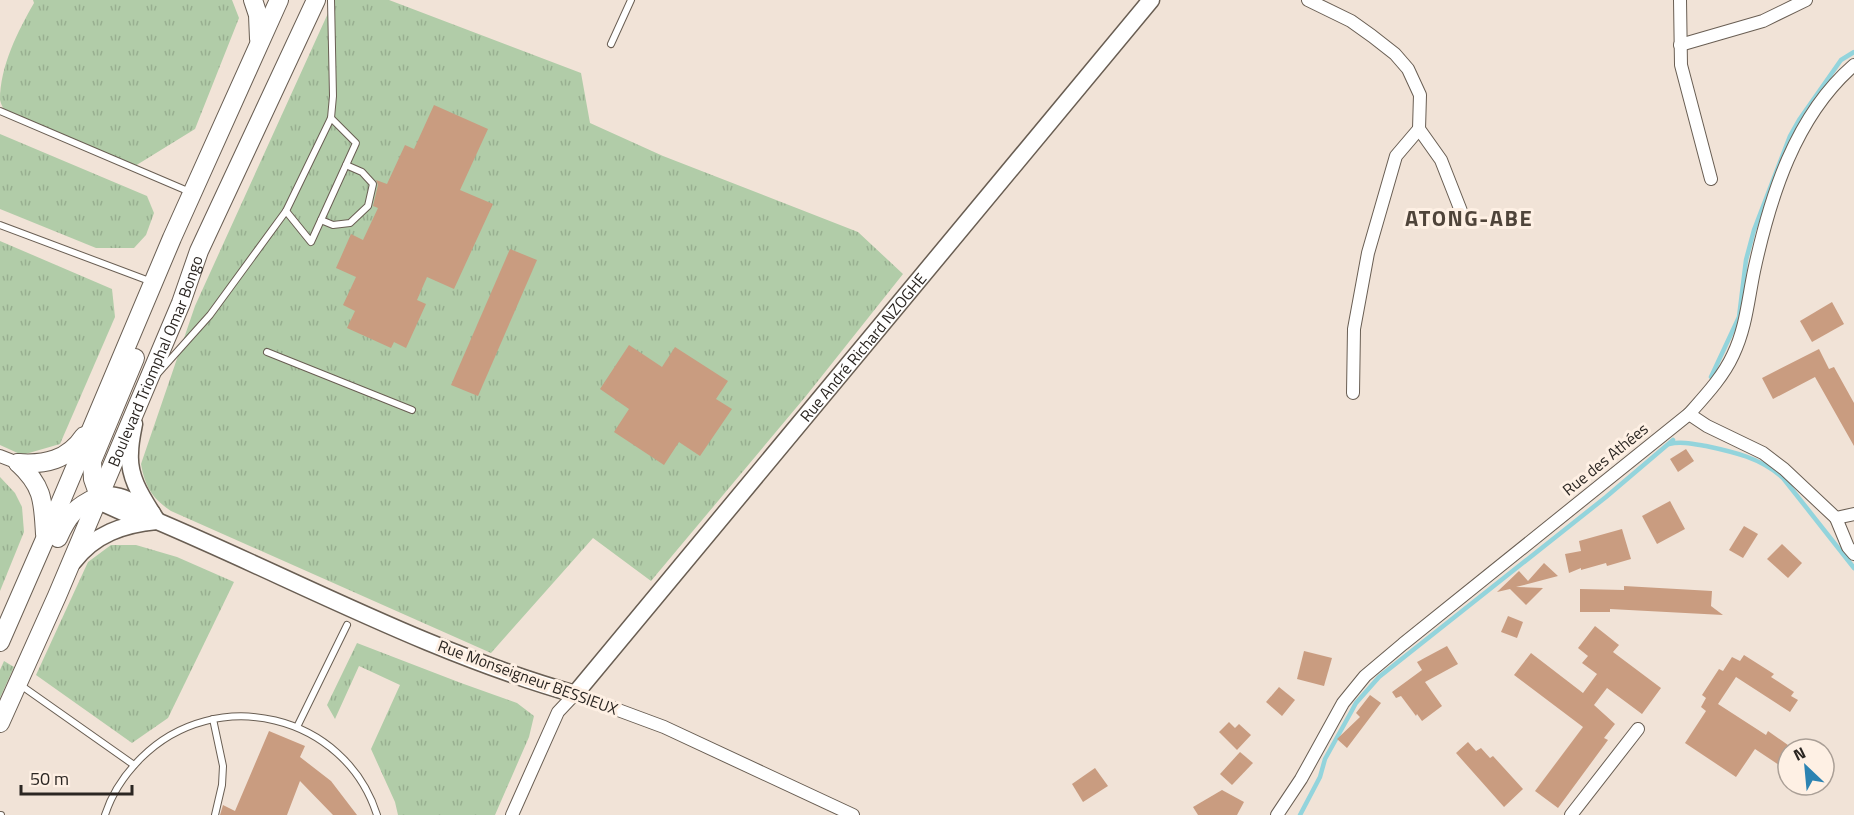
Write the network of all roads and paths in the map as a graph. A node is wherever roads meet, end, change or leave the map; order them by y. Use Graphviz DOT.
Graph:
graph roads {
  1 [pos="253,0"];
  2 [pos="279,0"];
  3 [pos="316,0"];
  4 [pos="332,0"];
  5 [pos="631,0"];
  6 [pos="1151,0"];
  7 [pos="1308,0"];
  8 [pos="1680,0"];
  9 [pos="1806,0"];
  10 [pos="611,44"];
  11 [pos="1680,45"];
  12 [pos="259,46"];
  13 [pos="1854,65"];
  14 [pos="0,111"];
  15 [pos="331,118"];
  16 [pos="1419,129"];
  17 [pos="346,165"];
  18 [pos="1712,179"];
  19 [pos="192,193"];
  20 [pos="1461,211"];
  21 [pos="286,212"];
  22 [pos="321,220"];
  23 [pos="0,225"];
  24 [pos="171,238"];
  25 [pos="200,251"];
  26 [pos="153,283"];
  27 [pos="144,306"];
  28 [pos="267,352"];
  29 [pos="144,388"];
  30 [pos="1353,393"];
  31 [pos="136,409"];
  32 [pos="412,410"];
  33 [pos="1689,414"];
  34 [pos="94,423"];
  35 [pos="0,456"];
  36 [pos="18,463"];
  37 [pos="99,496"];
  38 [pos="1854,514"];
  39 [pos="1836,518"];
  40 [pos="156,521"];
  41 [pos="45,539"];
  42 [pos="1854,554"];
  43 [pos="67,571"];
  44 [pos="347,625"];
  45 [pos="0,642"];
  46 [pos="0,652"];
  47 [pos="18,683"];
  48 [pos="575,694"];
  49 [pos="213,719"];
  50 [pos="0,723"];
  51 [pos="297,727"];
  52 [pos="1638,729"];
  53 [pos="134,765"];
  54 [pos="105,815"];
  55 [pos="215,815"];
  56 [pos="377,815"];
  57 [pos="512,815"];
  58 [pos="853,815"];
  59 [pos="1277,815"];
  60 [pos="1571,815"];
  1 -- 12 [label="main road"];
  2 -- 12 [label="main road, Boulevard Triomphal Omar Bongo"];
  3 -- 25 [label="main road, Boulevard Triomphal Omar Bongo"];
  4 -- 15 [label="lane"];
  5 -- 10 [label="lane"];
  6 -- 48 [label="street, Rue André Richard NZOGHE"];
  7 -- 16 [label="street"];
  8 -- 11 [label="street"];
  9 -- 11 [label="street"];
  11 -- 18 [label="street"];
  12 -- 19 [label="main road, Boulevard Triomphal Omar Bongo"];
  13 -- 33 [label="street, Rue des Athées"];
  14 -- 19 [label="lane"];
  15 -- 17 [label="lane"];
  15 -- 21 [label="lane"];
  16 -- 20 [label="street"];
  16 -- 30 [label="street"];
  17 -- 22 [label="lane"];
  17 -- 22 [label="lane"];
  19 -- 24 [label="main road, Boulevard Triomphal Omar Bongo"];
  21 -- 22 [label="lane"];
  21 -- 29 [label="lane"];
  23 -- 26 [label="lane"];
  24 -- 25 [label="main road"];
  24 -- 26 [label="main road, Boulevard Triomphal Omar Bongo"];
  25 -- 29 [label="main road, Boulevard Triomphal Omar Bongo"];
  26 -- 27 [label="main road, Boulevard Triomphal Omar Bongo"];
  27 -- 34 [label="main road, Boulevard Triomphal Omar Bongo"];
  27 -- 37 [label="main road"];
  28 -- 32 [label="lane"];
  29 -- 31 [label="main road, Boulevard Triomphal Omar Bongo"];
  31 -- 37 [label="main road, Boulevard Triomphal Omar Bongo"];
  31 -- 40 [label="street"];
  33 -- 39 [label="street"];
  33 -- 59 [label="street, Rue des Athées"];
  34 -- 36 [label="main road"];
  34 -- 41 [label="main road, Boulevard Triomphal Omar Bongo"];
  35 -- 36 [label="street"];
  36 -- 41 [label="main road"];
  37 -- 40 [label="street, Rue Monseigneur BESSIEUX"];
  37 -- 43 [label="main road, Boulevard Triomphal Omar Bongo"];
  37 -- 46 [label="main road"];
  38 -- 39 [label="street"];
  39 -- 42 [label="street"];
  40 -- 43 [label="street"];
  40 -- 48 [label="street, Rue Monseigneur BESSIEUX"];
  41 -- 45 [label="main road, Boulevard Triomphal Omar Bongo"];
  43 -- 47 [label="main road, Boulevard Triomphal Omar Bongo"];
  44 -- 51 [label="lane"];
  47 -- 50 [label="main road, Boulevard Triomphal Omar Bongo"];
  47 -- 53 [label="lane"];
  48 -- 57 [label="street"];
  48 -- 58 [label="street, Rue Monseigneur BESSIEUX"];
  49 -- 51 [label="lane"];
  49 -- 53 [label="lane"];
  49 -- 55 [label="lane"];
  51 -- 56 [label="lane"];
  52 -- 60 [label="street"];
  53 -- 54 [label="lane"];
}
